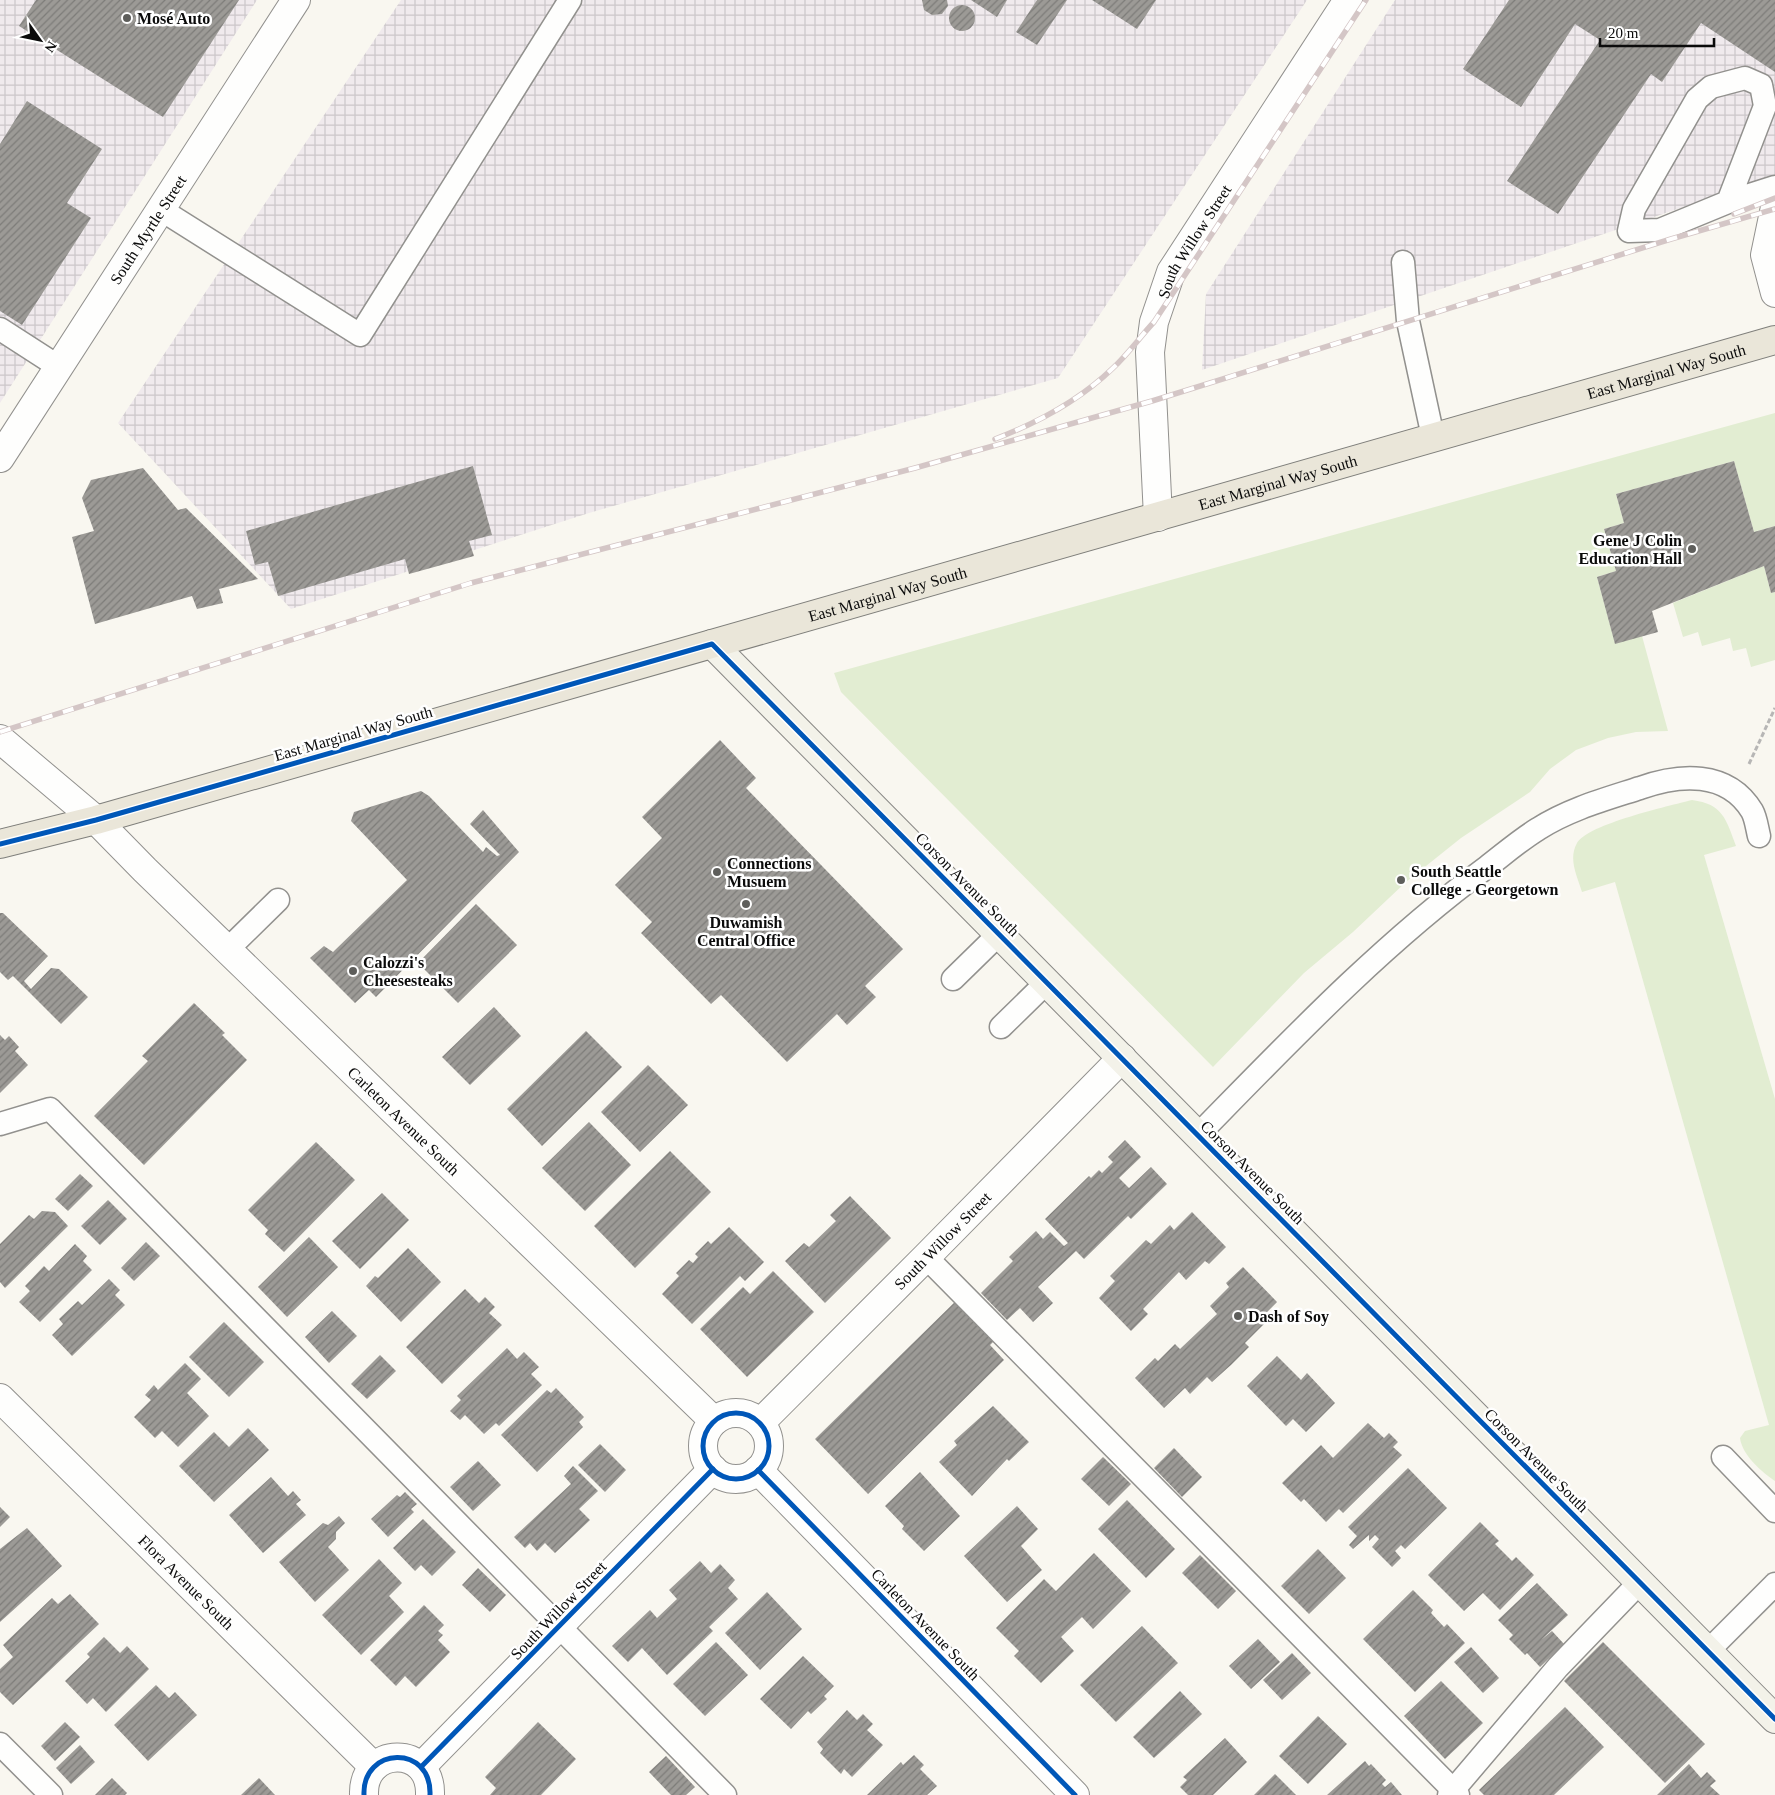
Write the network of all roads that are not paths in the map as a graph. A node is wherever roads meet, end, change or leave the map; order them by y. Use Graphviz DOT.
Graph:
graph roads {
  1 [pos="296,0"];
  2 [pos="570,0"];
  3 [pos="1348,0"];
  4 [pos="1775,187"];
  5 [pos="1728,202"];
  6 [pos="1775,208"];
  7 [pos="160,209"];
  8 [pos="1403,262"];
  9 [pos="1775,294"];
  10 [pos="0,328"];
  11 [pos="1775,340"];
  12 [pos="59,367"];
  13 [pos="1433,437"];
  14 [pos="0,458"];
  15 [pos="1158,517"];
  16 [pos="712,644"];
  17 [pos="0,739"];
  18 [pos="96,820"];
  19 [pos="1759,836"];
  20 [pos="0,844"];
  21 [pos="278,900"];
  22 [pos="999,934"];
  23 [pos="228,950"];
  24 [pos="953,979"];
  25 [pos="1047,982"];
  26 [pos="1001,1027"];
  27 [pos="1122,1058"];
  28 [pos="0,1124"];
  29 [pos="1198,1135"];
  30 [pos="926,1257"];
  31 [pos="0,1398"];
  32 [pos="714,1421"];
  33 [pos="760,1423"];
  34 [pos="1723,1457"];
  35 [pos="713,1470"];
  36 [pos="758,1470"];
  37 [pos="1775,1511"];
  38 [pos="1640,1582"];
  39 [pos="1775,1584"];
  40 [pos="559,1627"];
  41 [pos="1708,1651"];
  42 [pos="1775,1719"];
  43 [pos="0,1744"];
  44 [pos="374,1767"];
  45 [pos="422,1767"];
  46 [pos="1453,1794"];
  47 [pos="50,1795"];
  48 [pos="364,1795"];
  49 [pos="430,1795"];
  50 [pos="725,1795"];
  51 [pos="1075,1795"];
  1 -- 7 [label="street, South Myrtle Street"];
  2 -- 7 [label="lane"];
  3 -- 15 [label="street, South Willow Street"];
  4 -- 5 [label="lane"];
  5 -- 5 [label="lane"];
  6 -- 9 [label="street"];
  7 -- 12 [label="street, South Myrtle Street"];
  8 -- 13 [label="lane"];
  10 -- 12 [label="lane"];
  11 -- 13 [label="main road, East Marginal Way South"];
  12 -- 14 [label="street, South Myrtle Street"];
  13 -- 15 [label="main road, East Marginal Way South"];
  15 -- 16 [label="main road, East Marginal Way South"];
  16 -- 18 [label="main road, East Marginal Way South"];
  16 -- 22 [label="street, Corson Avenue South"];
  17 -- 18 [label="street, Carleton Avenue South"];
  18 -- 20 [label="main road, East Marginal Way South"];
  18 -- 23 [label="street, Carleton Avenue South"];
  19 -- 29 [label="lane"];
  21 -- 23 [label="lane"];
  22 -- 24 [label="lane"];
  22 -- 25 [label="street, Corson Avenue South"];
  23 -- 32 [label="street, Carleton Avenue South"];
  25 -- 26 [label="lane"];
  25 -- 27 [label="street, Corson Avenue South"];
  27 -- 29 [label="street, Corson Avenue South"];
  27 -- 30 [label="street, South Willow Street"];
  28 -- 40 [label="lane"];
  29 -- 38 [label="street, Corson Avenue South"];
  30 -- 33 [label="street, South Willow Street"];
  30 -- 46 [label="lane"];
  31 -- 44 [label="street, Flora Avenue South"];
  32 -- 33 [label="street"];
  32 -- 35 [label="street"];
  33 -- 36 [label="street"];
  34 -- 37 [label="lane"];
  35 -- 36 [label="street"];
  35 -- 40 [label="street, South Willow Street"];
  36 -- 51 [label="street, Carleton Avenue South"];
  38 -- 41 [label="street, Corson Avenue South"];
  38 -- 46 [label="lane"];
  39 -- 41 [label="lane"];
  40 -- 45 [label="street, South Willow Street"];
  40 -- 50 [label="lane"];
  41 -- 42 [label="street, Corson Avenue South"];
  43 -- 47 [label="lane"];
  44 -- 45 [label="street"];
  44 -- 48 [label="street"];
  45 -- 49 [label="street"];
}
